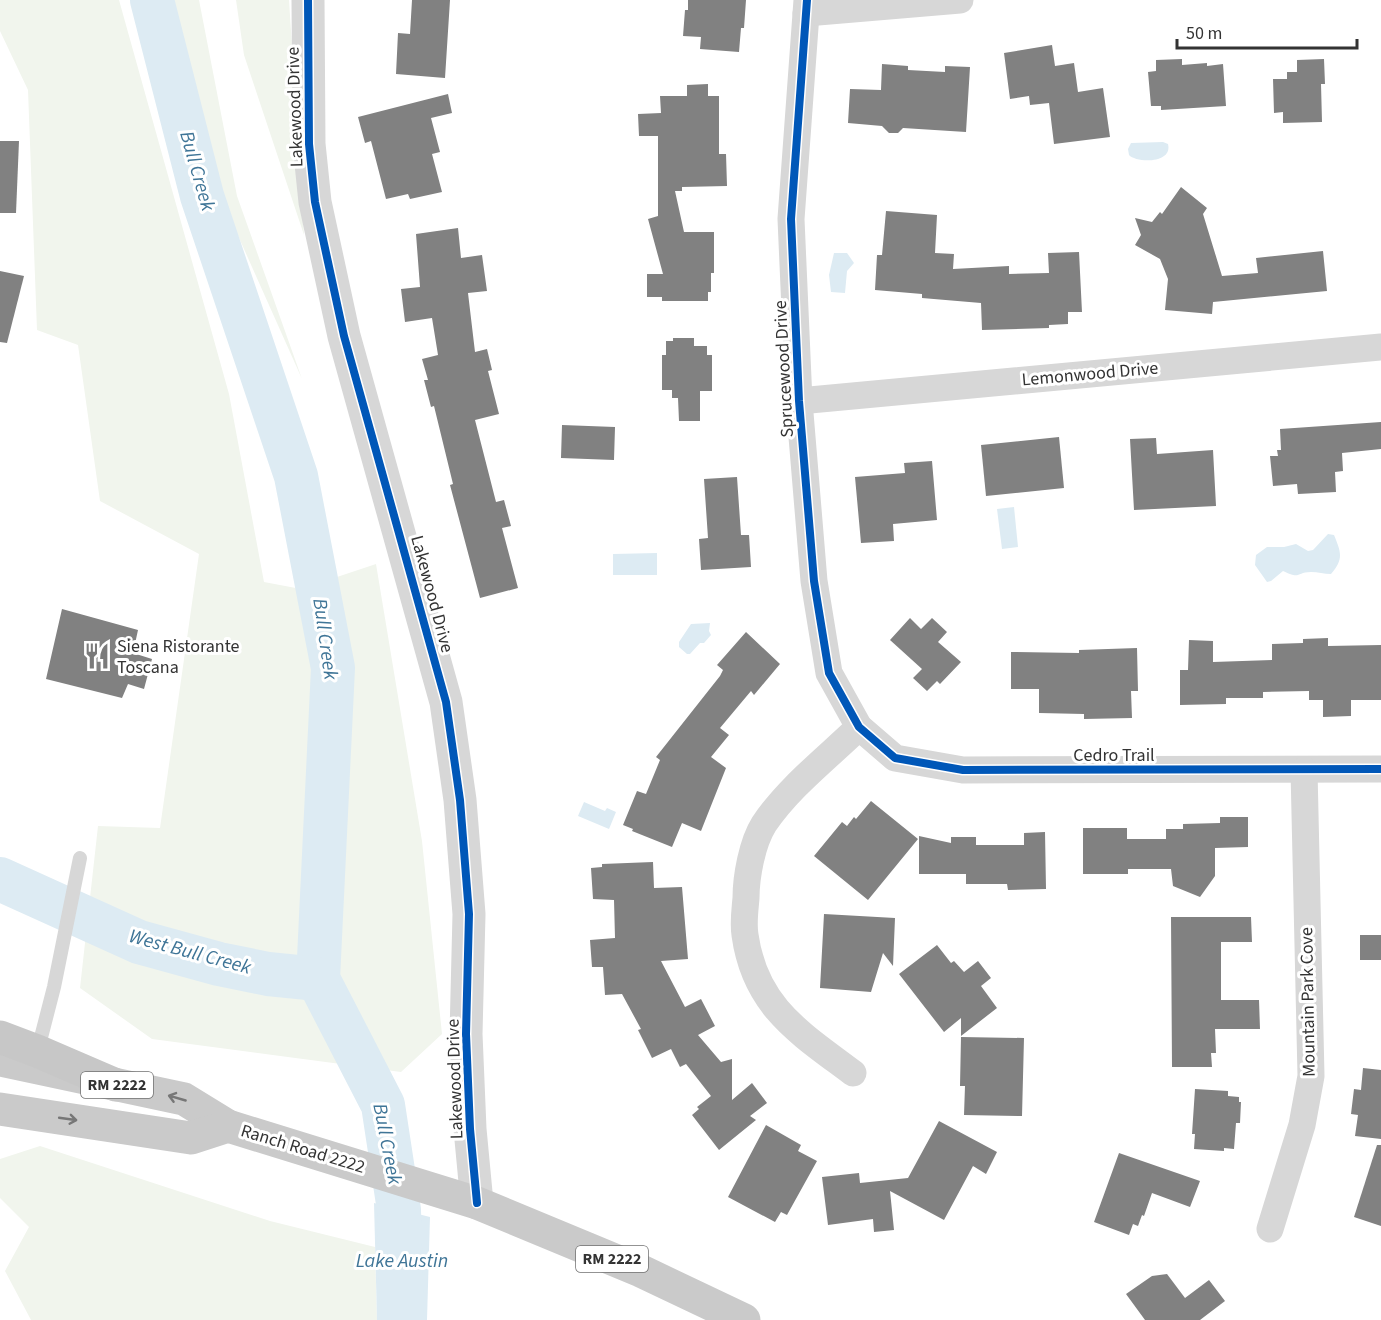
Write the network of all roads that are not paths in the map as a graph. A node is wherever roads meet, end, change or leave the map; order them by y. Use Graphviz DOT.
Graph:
graph roads {
  1 [pos="308,0"];
  2 [pos="960,0"];
  3 [pos="806,7"];
  4 [pos="1381,347"];
  5 [pos="799,401"];
  6 [pos="860,727"];
  7 [pos="1381,769"];
  8 [pos="1304,770"];
  9 [pos="80,858"];
  10 [pos="0,1038"];
  11 [pos="36,1059"];
  12 [pos="0,1060"];
  13 [pos="853,1073"];
  14 [pos="116,1085"];
  15 [pos="5,1110"];
  16 [pos="228,1126"];
  17 [pos="477,1203"];
  18 [pos="1270,1229"];
  19 [pos="744,1320"];
  1 -- 17 [label="street, Lakewood Drive"];
  2 -- 3 [label="street"];
  3 -- 5 [label="street, Sprucewood Drive"];
  4 -- 5 [label="street, Lemonwood Drive"];
  5 -- 6 [label="street, Sprucewood Drive"];
  6 -- 8 [label="street, Cedro Trail"];
  6 -- 13 [label="street"];
  7 -- 8 [label="street, Cedro Trail"];
  8 -- 18 [label="street, Mountain Park Cove"];
  9 -- 11 [label="lane"];
  10 -- 11 [label="highway"];
  11 -- 12 [label="main road"];
  11 -- 14 [label="highway"];
  16 -- 14 [label="main road, Ranch Road 2222 / RM 2222, one-way"];
  15 -- 16 [label="main road, Ranch Road 2222 / RM 2222, one-way"];
  16 -- 17 [label="main road, Ranch Road 2222 / RM 2222"];
  17 -- 19 [label="main road, Ranch Road 2222 / RM 2222"];
}
